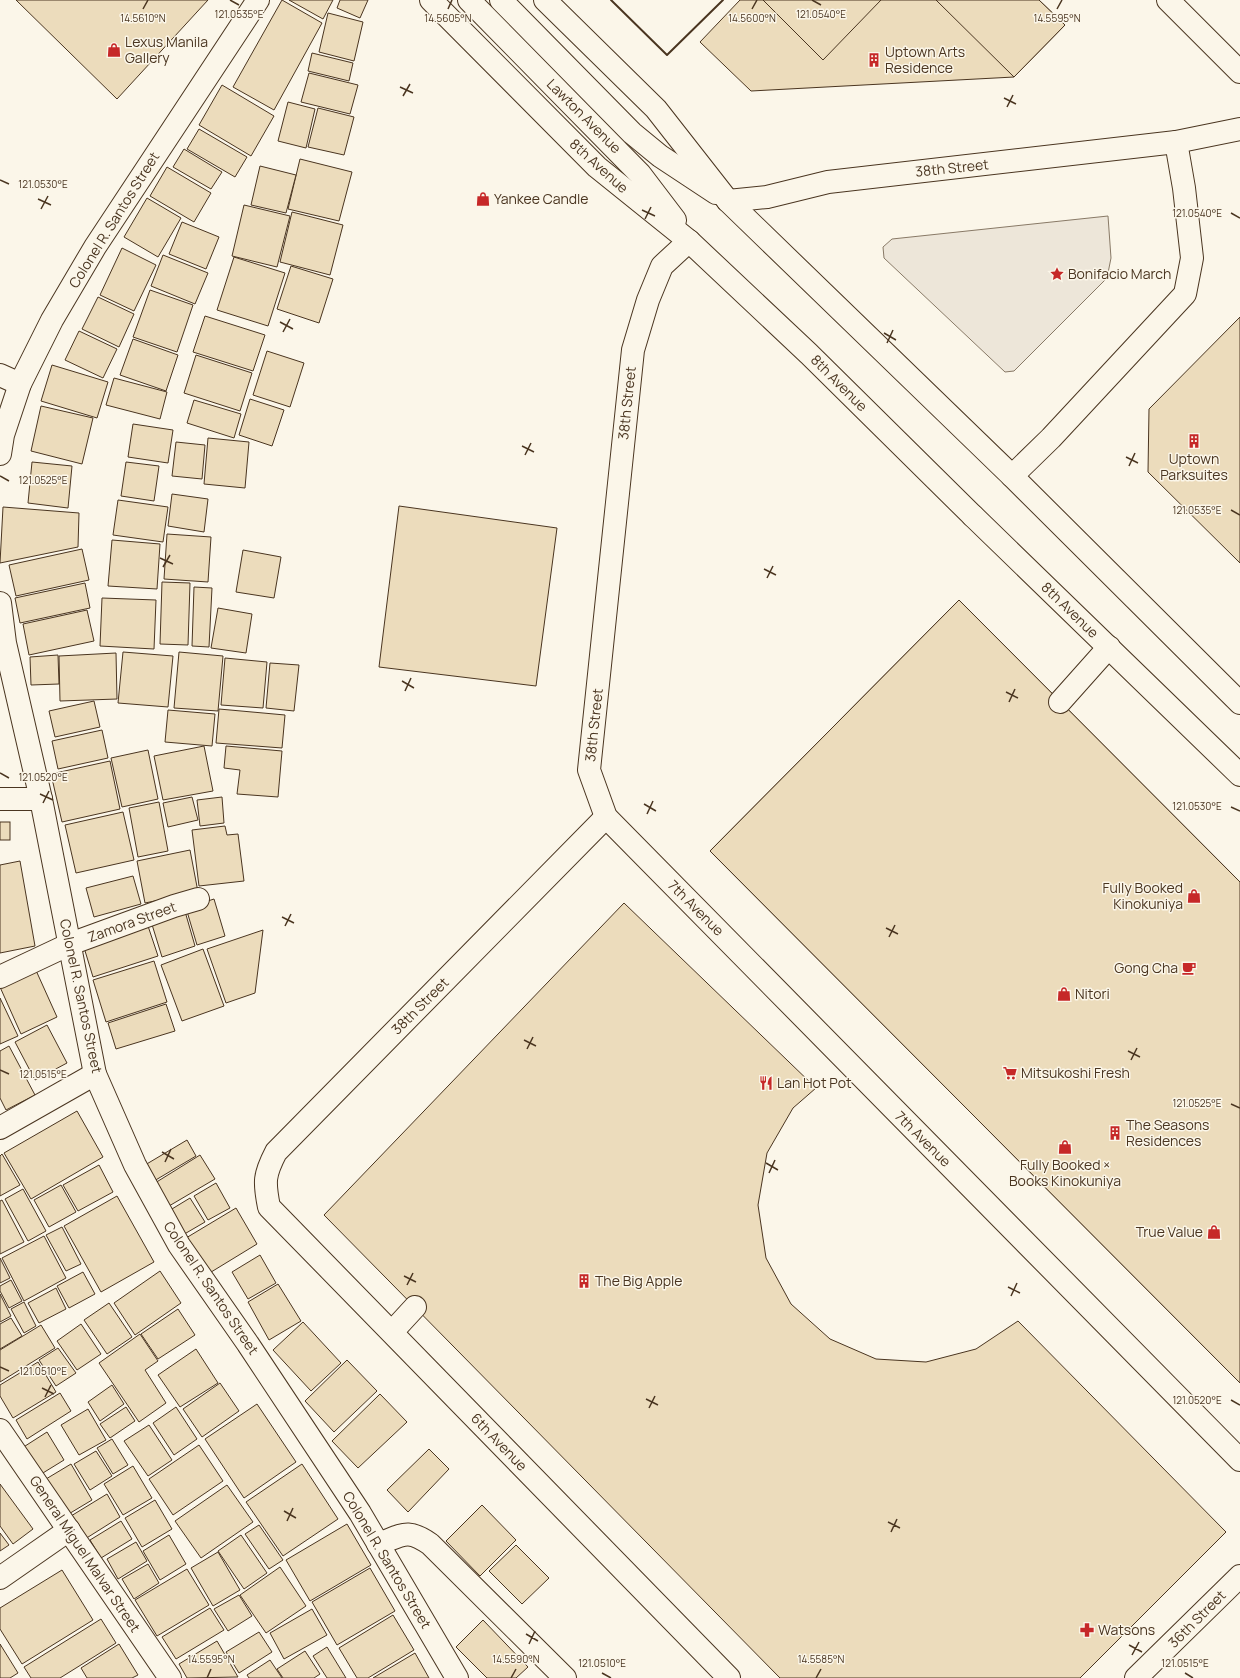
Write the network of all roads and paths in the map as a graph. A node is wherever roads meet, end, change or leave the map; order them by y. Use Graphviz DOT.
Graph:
graph roads {
  1 [pos="258,0"];
  2 [pos="431,0"];
  3 [pos="469,0"];
  4 [pos="501,0"];
  5 [pos="545,0"];
  6 [pos="1168,0"];
  7 [pos="1240,72"];
  8 [pos="1240,129"];
  9 [pos="1176,142"];
  10 [pos="728,201"];
  11 [pos="689,241"];
  12 [pos="0,375"];
  13 [pos="20,384"];
  14 [pos="0,454"];
  15 [pos="1012,476"];
  16 [pos="0,603"];
  17 [pos="2,644"];
  18 [pos="1109,647"];
  19 [pos="1060,702"];
  20 [pos="1240,703"];
  21 [pos="1240,775"];
  22 [pos="41,799"];
  23 [pos="0,800"];
  24 [pos="606,817"];
  25 [pos="198,899"];
  26 [pos="70,944"];
  27 [pos="0,977"];
  28 [pos="95,1074"];
  29 [pos="0,1128"];
  30 [pos="269,1207"];
  31 [pos="415,1307"];
  32 [pos="392,1332"];
  33 [pos="0,1430"];
  34 [pos="1240,1460"];
  35 [pos="69,1530"];
  36 [pos="378,1544"];
  37 [pos="1240,1576"];
  38 [pos="0,1578"];
  39 [pos="170,1678"];
  40 [pos="457,1678"];
  41 [pos="565,1678"];
  42 [pos="729,1678"];
  43 [pos="1136,1678"];
  1 -- 13 [label="street, Colonel R. Santos Street"];
  2 -- 11 [label="street, 8th Avenue"];
  3 -- 11 [label="street, Lawton Avenue"];
  4 -- 10 [label="street, Lawton Avenue"];
  5 -- 10 [label="street"];
  6 -- 7 [label="street"];
  8 -- 9 [label="street, 38th Street"];
  9 -- 10 [label="street, 38th Street"];
  9 -- 15 [label="street"];
  10 -- 15 [label="street"];
  11 -- 18 [label="street, 8th Avenue"];
  11 -- 24 [label="street, 38th Street"];
  12 -- 13 [label="street"];
  13 -- 14 [label="street, Colonel R. Santos Street"];
  15 -- 20 [label="street"];
  16 -- 17 [label="street, Colonel R. Santos Street"];
  17 -- 22 [label="street, Colonel R. Santos Street"];
  18 -- 19 [label="street"];
  18 -- 21 [label="street, 8th Avenue"];
  22 -- 23 [label="street"];
  22 -- 26 [label="street, Colonel R. Santos Street"];
  24 -- 30 [label="street, 38th Street"];
  24 -- 34 [label="street, 7th Avenue"];
  25 -- 26 [label="street, Zamora Street"];
  26 -- 27 [label="street, Zamora Street"];
  26 -- 28 [label="street, Colonel R. Santos Street"];
  28 -- 29 [label="street"];
  28 -- 36 [label="street, Colonel R. Santos Street"];
  30 -- 32 [label="street, 6th Avenue"];
  31 -- 32 [label="street"];
  32 -- 42 [label="street, 6th Avenue"];
  33 -- 35 [label="street, General Miguel Malvar Street"];
  35 -- 38 [label="street"];
  35 -- 39 [label="street, General Miguel Malvar Street"];
  36 -- 40 [label="street, Colonel R. Santos Street"];
  36 -- 41 [label="street"];
  37 -- 43 [label="street, 36th Street"];
}
